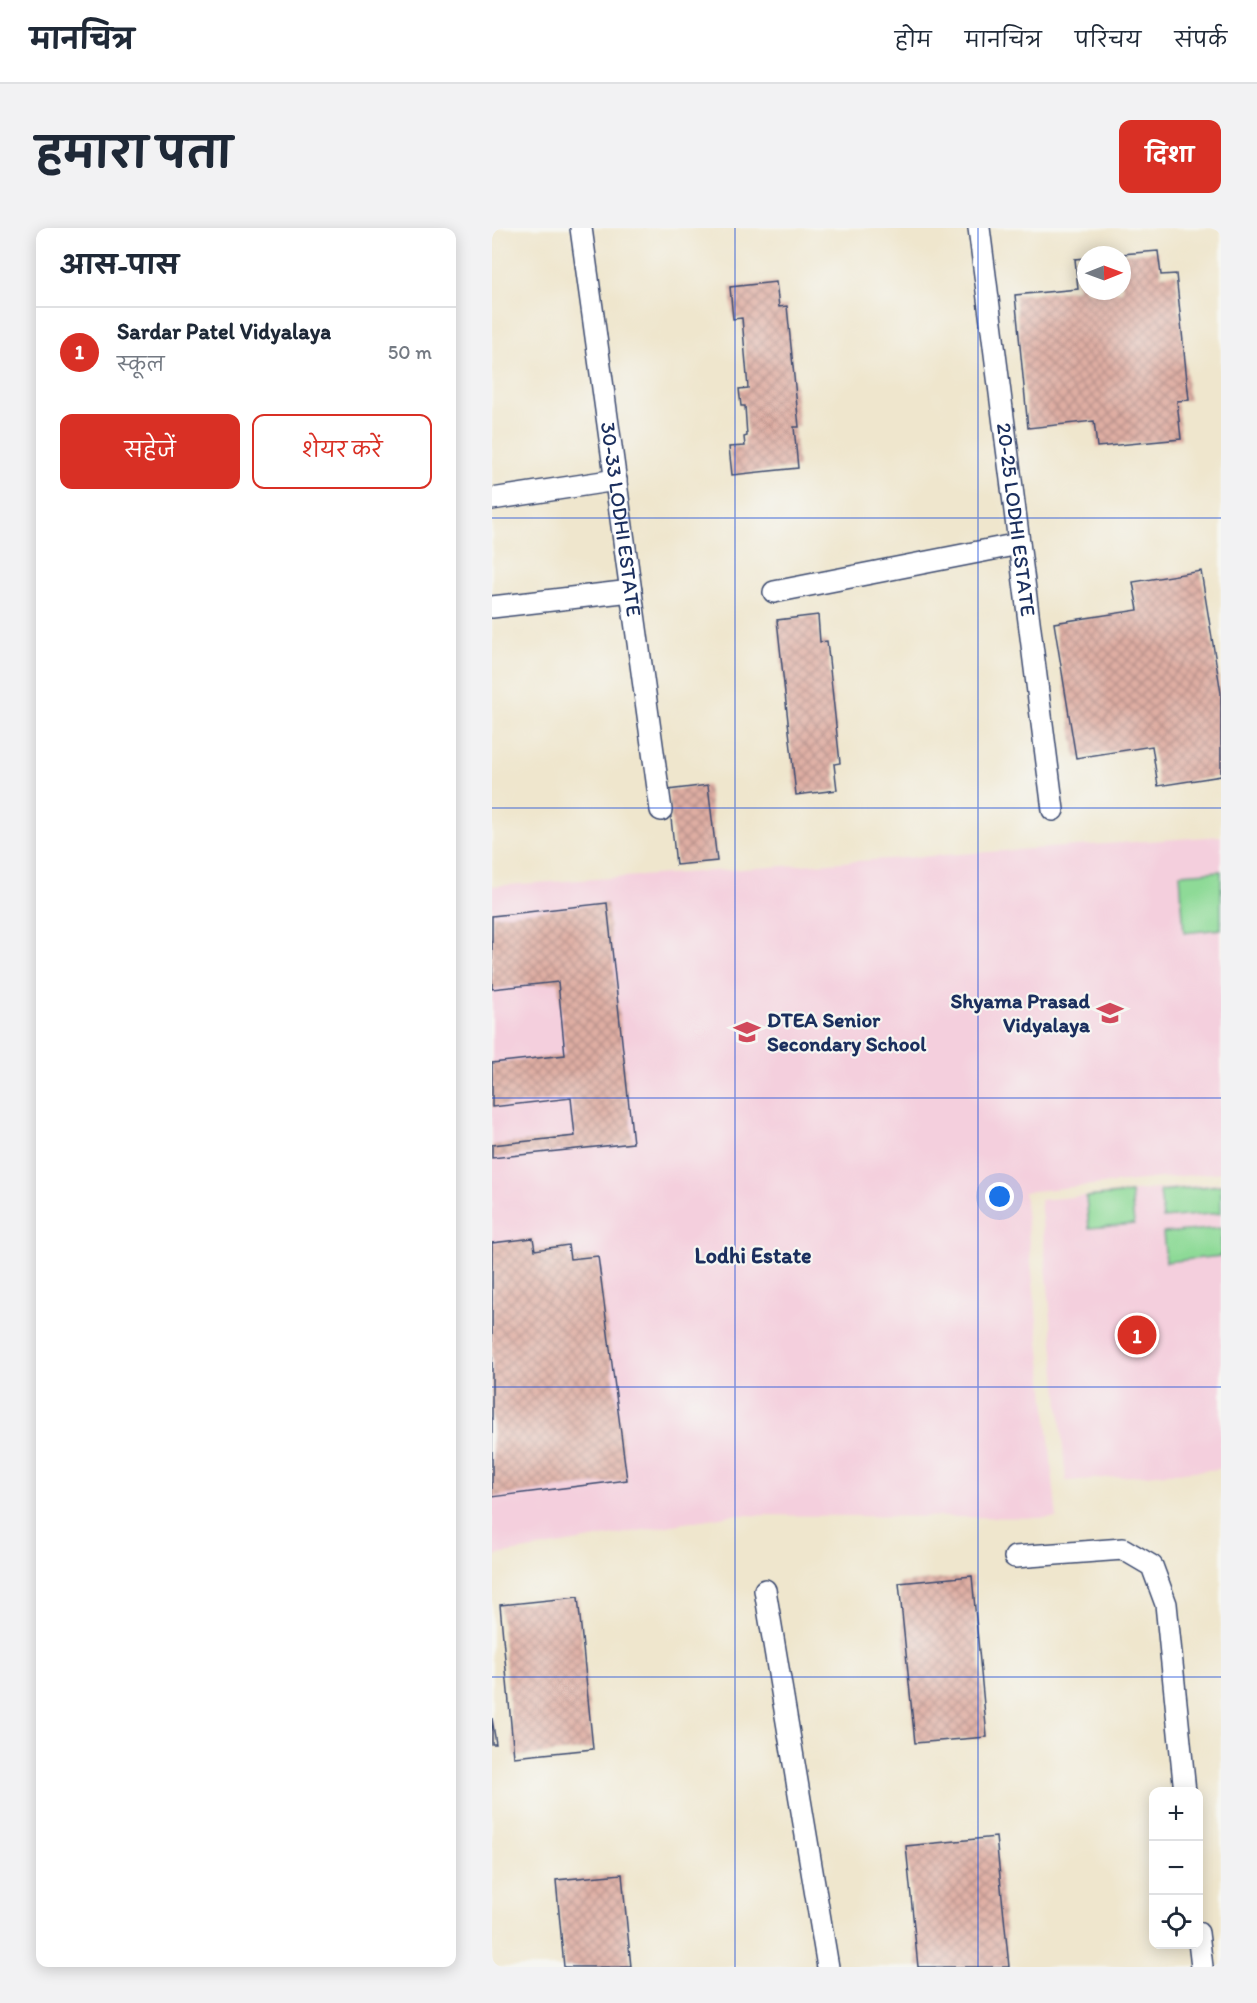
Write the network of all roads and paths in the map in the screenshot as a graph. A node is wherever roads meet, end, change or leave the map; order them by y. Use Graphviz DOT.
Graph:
graph roads {
  1 [pos="581,228"];
  2 [pos="980,228"];
  3 [pos="616,480"];
  4 [pos="492,500"];
  5 [pos="1019,544"];
  6 [pos="631,591"];
  7 [pos="774,592"];
  8 [pos="492,607"];
  9 [pos="661,810"];
  10 [pos="1053,810"];
  11 [pos="1015,1557"];
  12 [pos="765,1590"];
  13 [pos="1185,1787"];
  14 [pos="1200,1949"];
  15 [pos="828,1967"];
  16 [pos="1202,1967"];
  1 -- 3 [label="street, 30-33 LODHI ESTATE"];
  2 -- 5 [label="street, 20-25 LODHI ESTATE"];
  3 -- 4 [label="street"];
  3 -- 6 [label="street, 30-33 LODHI ESTATE"];
  5 -- 7 [label="street"];
  5 -- 10 [label="street, 20-25 LODHI ESTATE"];
  6 -- 8 [label="street"];
  6 -- 9 [label="street, 30-33 LODHI ESTATE"];
  11 -- 13 [label="street"];
  12 -- 15 [label="street"];
  14 -- 16 [label="street"];
}
